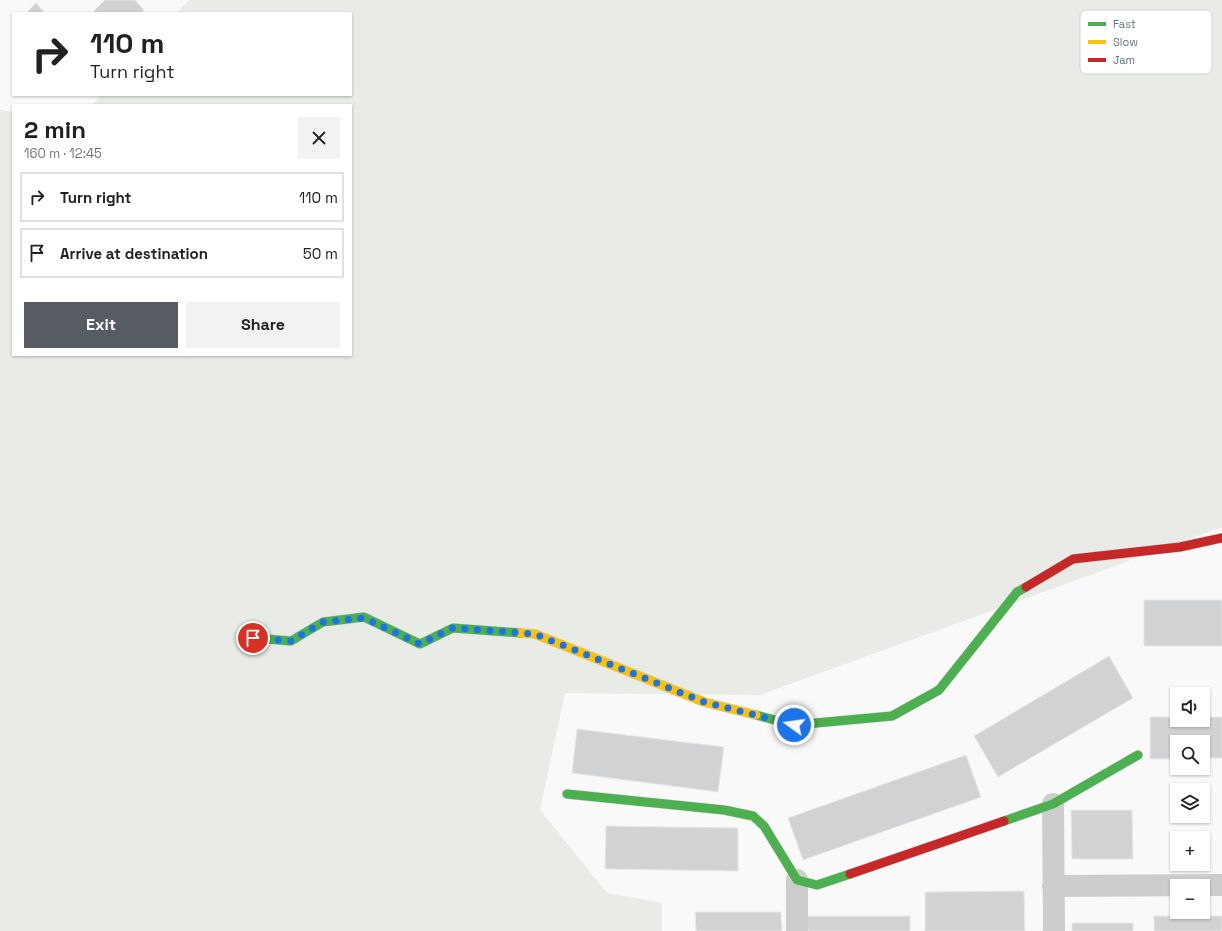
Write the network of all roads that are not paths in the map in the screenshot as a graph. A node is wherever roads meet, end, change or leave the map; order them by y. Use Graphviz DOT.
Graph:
graph roads {
  1 [pos="1222,538"];
  2 [pos="253,638"];
  3 [pos="1138,756"];
  4 [pos="567,794"];
  5 [pos="1053,804"];
  6 [pos="797,880"];
  7 [pos="1222,885"];
  8 [pos="1053,886"];
  9 [pos="797,931"];
  10 [pos="1054,931"];
  1 -- 2 [label="street"];
  3 -- 5 [label="street"];
  4 -- 6 [label="street"];
  5 -- 6 [label="street"];
  5 -- 8 [label="street"];
  6 -- 9 [label="street"];
  7 -- 8 [label="street"];
  8 -- 10 [label="street"];
}
